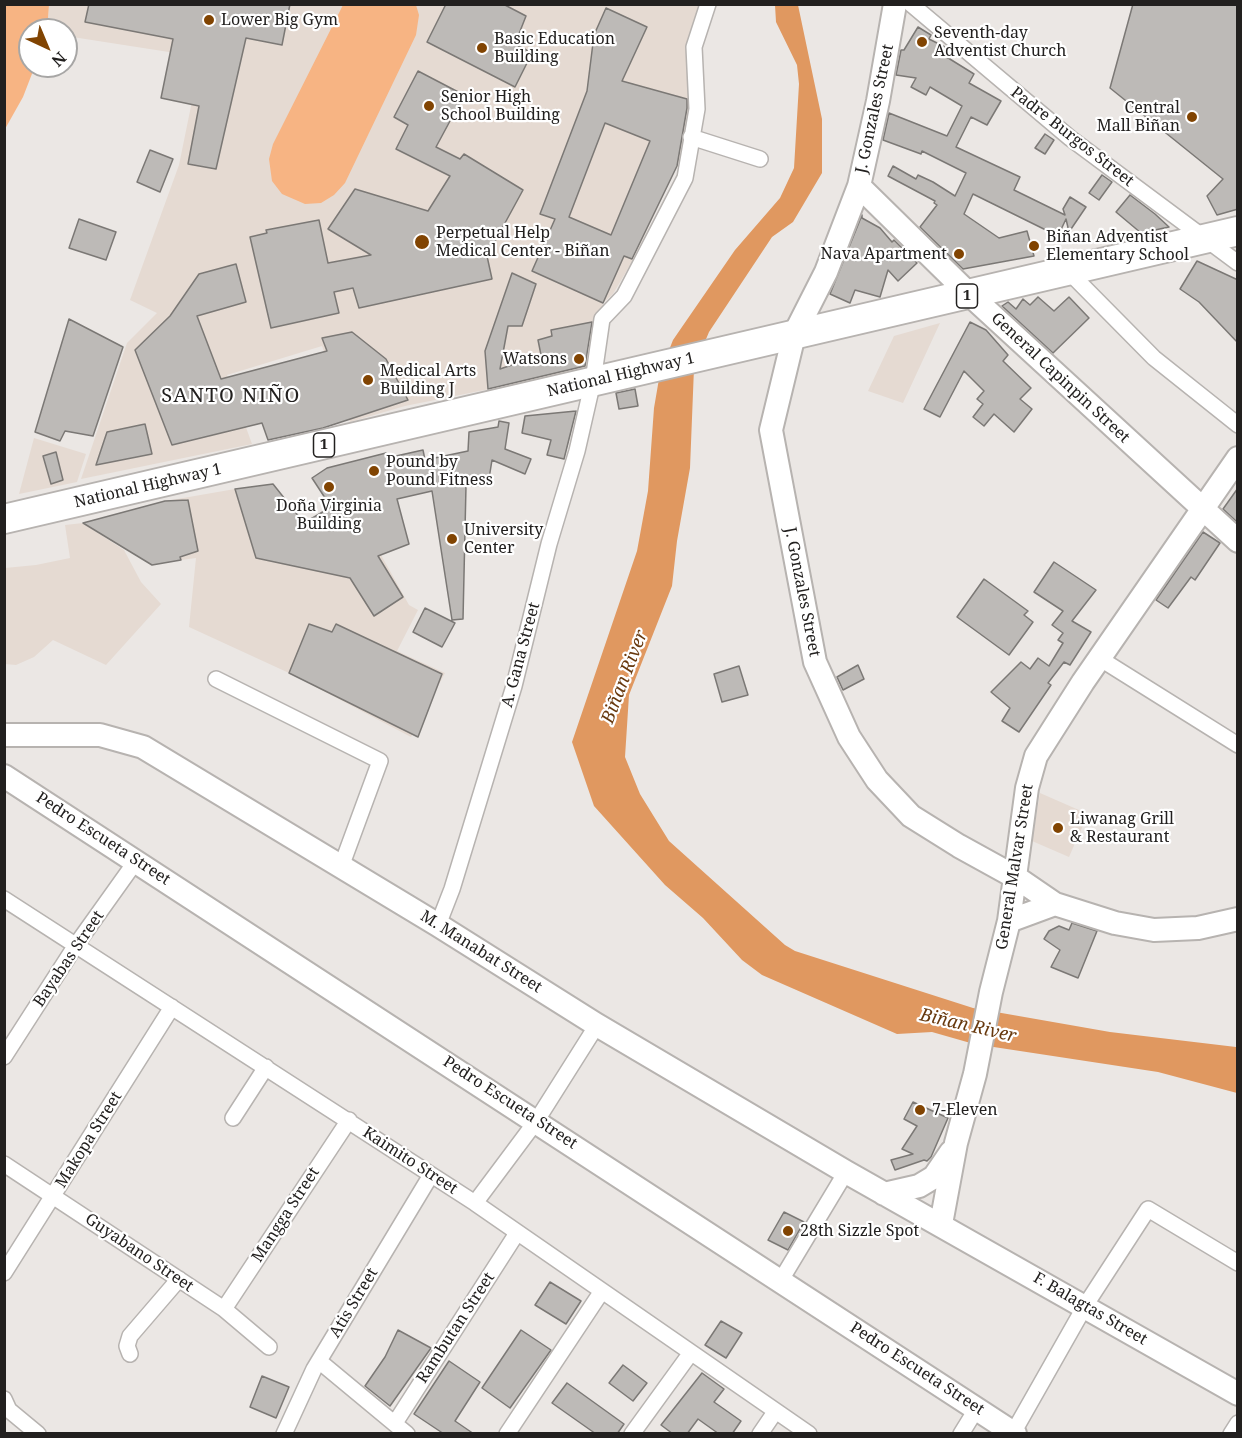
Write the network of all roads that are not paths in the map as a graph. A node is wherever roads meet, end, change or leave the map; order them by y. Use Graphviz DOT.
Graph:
graph roads {
  1 [pos="708,4"];
  2 [pos="895,4"];
  3 [pos="912,4"];
  4 [pos="691,137"];
  5 [pos="760,159"];
  6 [pos="859,186"];
  7 [pos="1238,231"];
  8 [pos="1205,239"];
  9 [pos="1238,263"];
  10 [pos="1068,271"];
  11 [pos="970,295"];
  12 [pos="794,335"];
  13 [pos="593,381"];
  14 [pos="1238,425"];
  15 [pos="1238,458"];
  16 [pos="1201,508"];
  17 [pos="4,519"];
  18 [pos="1238,542"];
  19 [pos="1099,658"];
  20 [pos="216,679"];
  21 [pos="4,735"];
  22 [pos="1238,745"];
  23 [pos="4,776"];
  24 [pos="136,861"];
  25 [pos="341,867"];
  26 [pos="1017,878"];
  27 [pos="4,899"];
  28 [pos="1055,904"];
  29 [pos="1238,920"];
  30 [pos="1009,921"];
  31 [pos="438,924"];
  32 [pos="76,945"];
  33 [pos="172,1007"];
  34 [pos="597,1025"];
  35 [pos="4,1057"];
  36 [pos="266,1067"];
  37 [pos="233,1118"];
  38 [pos="349,1120"];
  39 [pos="537,1120"];
  40 [pos="956,1143"];
  41 [pos="4,1164"];
  42 [pos="846,1172"];
  43 [pos="431,1175"];
  44 [pos="884,1194"];
  45 [pos="53,1196"];
  46 [pos="475,1203"];
  47 [pos="941,1224"];
  48 [pos="517,1233"];
  49 [pos="1238,1263"];
  50 [pos="4,1273"];
  51 [pos="179,1279"];
  52 [pos="782,1280"];
  53 [pos="603,1291"];
  54 [pos="1085,1306"];
  55 [pos="224,1310"];
  56 [pos="269,1347"];
  57 [pos="130,1354"];
  58 [pos="690,1354"];
  59 [pos="319,1360"];
  60 [pos="1238,1394"];
  61 [pos="4,1399"];
  62 [pos="977,1408"];
  63 [pos="775,1412"];
  64 [pos="1238,1423"];
  65 [pos="401,1428"];
  66 [pos="1014,1433"];
  67 [pos="38,1434"];
  68 [pos="284,1434"];
  69 [pos="507,1434"];
  70 [pos="633,1434"];
  71 [pos="760,1434"];
  72 [pos="809,1434"];
  73 [pos="961,1434"];
  74 [pos="1231,1434"];
  1 -- 4 [label="street, A. Gana Street"];
  2 -- 6 [label="street, J. Gonzales Street"];
  3 -- 8 [label="street, Padre Burgos Street"];
  4 -- 5 [label="street"];
  4 -- 13 [label="street, A. Gana Street"];
  6 -- 11 [label="street, General Capinpin Street"];
  6 -- 12 [label="street, J. Gonzales Street"];
  7 -- 8 [label="highway, National Highway 1 / 1"];
  8 -- 9 [label="street, Padre Burgos Street"];
  8 -- 10 [label="highway, National Highway 1 / 1"];
  10 -- 11 [label="highway, National Highway 1 / 1"];
  10 -- 14 [label="street"];
  11 -- 12 [label="highway, National Highway 1 / 1"];
  11 -- 16 [label="street, General Capinpin Street"];
  12 -- 13 [label="highway, National Highway 1 / 1"];
  12 -- 26 [label="street, J. Gonzales Street"];
  13 -- 17 [label="highway, National Highway 1 / 1"];
  13 -- 31 [label="street, A. Gana Street"];
  15 -- 16 [label="street, General Malvar Street"];
  16 -- 18 [label="street, General Capinpin Street"];
  16 -- 19 [label="street, General Malvar Street"];
  19 -- 22 [label="street"];
  19 -- 26 [label="street, General Malvar Street"];
  20 -- 25 [label="street"];
  21 -- 25 [label="street, M. Manabat Street"];
  23 -- 24 [label="street, Pedro Escueta Street"];
  24 -- 32 [label="street, Bayabas Street"];
  24 -- 39 [label="street, Pedro Escueta Street"];
  25 -- 31 [label="street, M. Manabat Street"];
  26 -- 28 [label="street, J. Gonzales Street"];
  26 -- 30 [label="street, General Malvar Street"];
  27 -- 32 [label="street, Kaimito Street"];
  28 -- 29 [label="street, J. Gonzales Street"];
  28 -- 30 [label="street"];
  30 -- 40 [label="street, General Malvar Street"];
  31 -- 34 [label="street, M. Manabat Street"];
  32 -- 33 [label="street, Kaimito Street"];
  32 -- 35 [label="street, Bayabas Street"];
  33 -- 36 [label="street, Kaimito Street"];
  33 -- 45 [label="street, Makopa Street"];
  34 -- 39 [label="street"];
  34 -- 42 [label="street, M. Manabat Street"];
  36 -- 37 [label="street"];
  36 -- 38 [label="street, Kaimito Street"];
  38 -- 43 [label="street, Kaimito Street"];
  38 -- 55 [label="street, Mangga Street"];
  39 -- 46 [label="street"];
  39 -- 52 [label="street, Pedro Escueta Street"];
  40 -- 44 [label="street"];
  40 -- 47 [label="street, General Malvar Street"];
  41 -- 45 [label="street, Guyabano Street"];
  42 -- 44 [label="street, M. Manabat Street"];
  42 -- 52 [label="street"];
  43 -- 46 [label="street, Kaimito Street"];
  43 -- 59 [label="street, Atis Street"];
  44 -- 47 [label="street, M. Manabat Street"];
  45 -- 50 [label="street, Makopa Street"];
  45 -- 51 [label="street, Guyabano Street"];
  46 -- 48 [label="street, Kaimito Street"];
  47 -- 54 [label="street, F. Balagtas Street"];
  48 -- 53 [label="street, Kaimito Street"];
  48 -- 65 [label="street, Rambutan Street"];
  49 -- 54 [label="street"];
  51 -- 55 [label="street, Guyabano Street"];
  51 -- 57 [label="street"];
  52 -- 62 [label="street, Pedro Escueta Street"];
  53 -- 58 [label="street, Kaimito Street"];
  53 -- 69 [label="street"];
  54 -- 60 [label="street, F. Balagtas Street"];
  54 -- 66 [label="street"];
  55 -- 56 [label="street, Guyabano Street"];
  58 -- 63 [label="street, Kaimito Street"];
  58 -- 70 [label="street"];
  59 -- 65 [label="street"];
  59 -- 68 [label="street, Atis Street"];
  61 -- 67 [label="street"];
  62 -- 66 [label="street, Pedro Escueta Street"];
  62 -- 73 [label="street"];
  63 -- 71 [label="street"];
  63 -- 72 [label="street, Kaimito Street"];
  64 -- 74 [label="street"];
}
